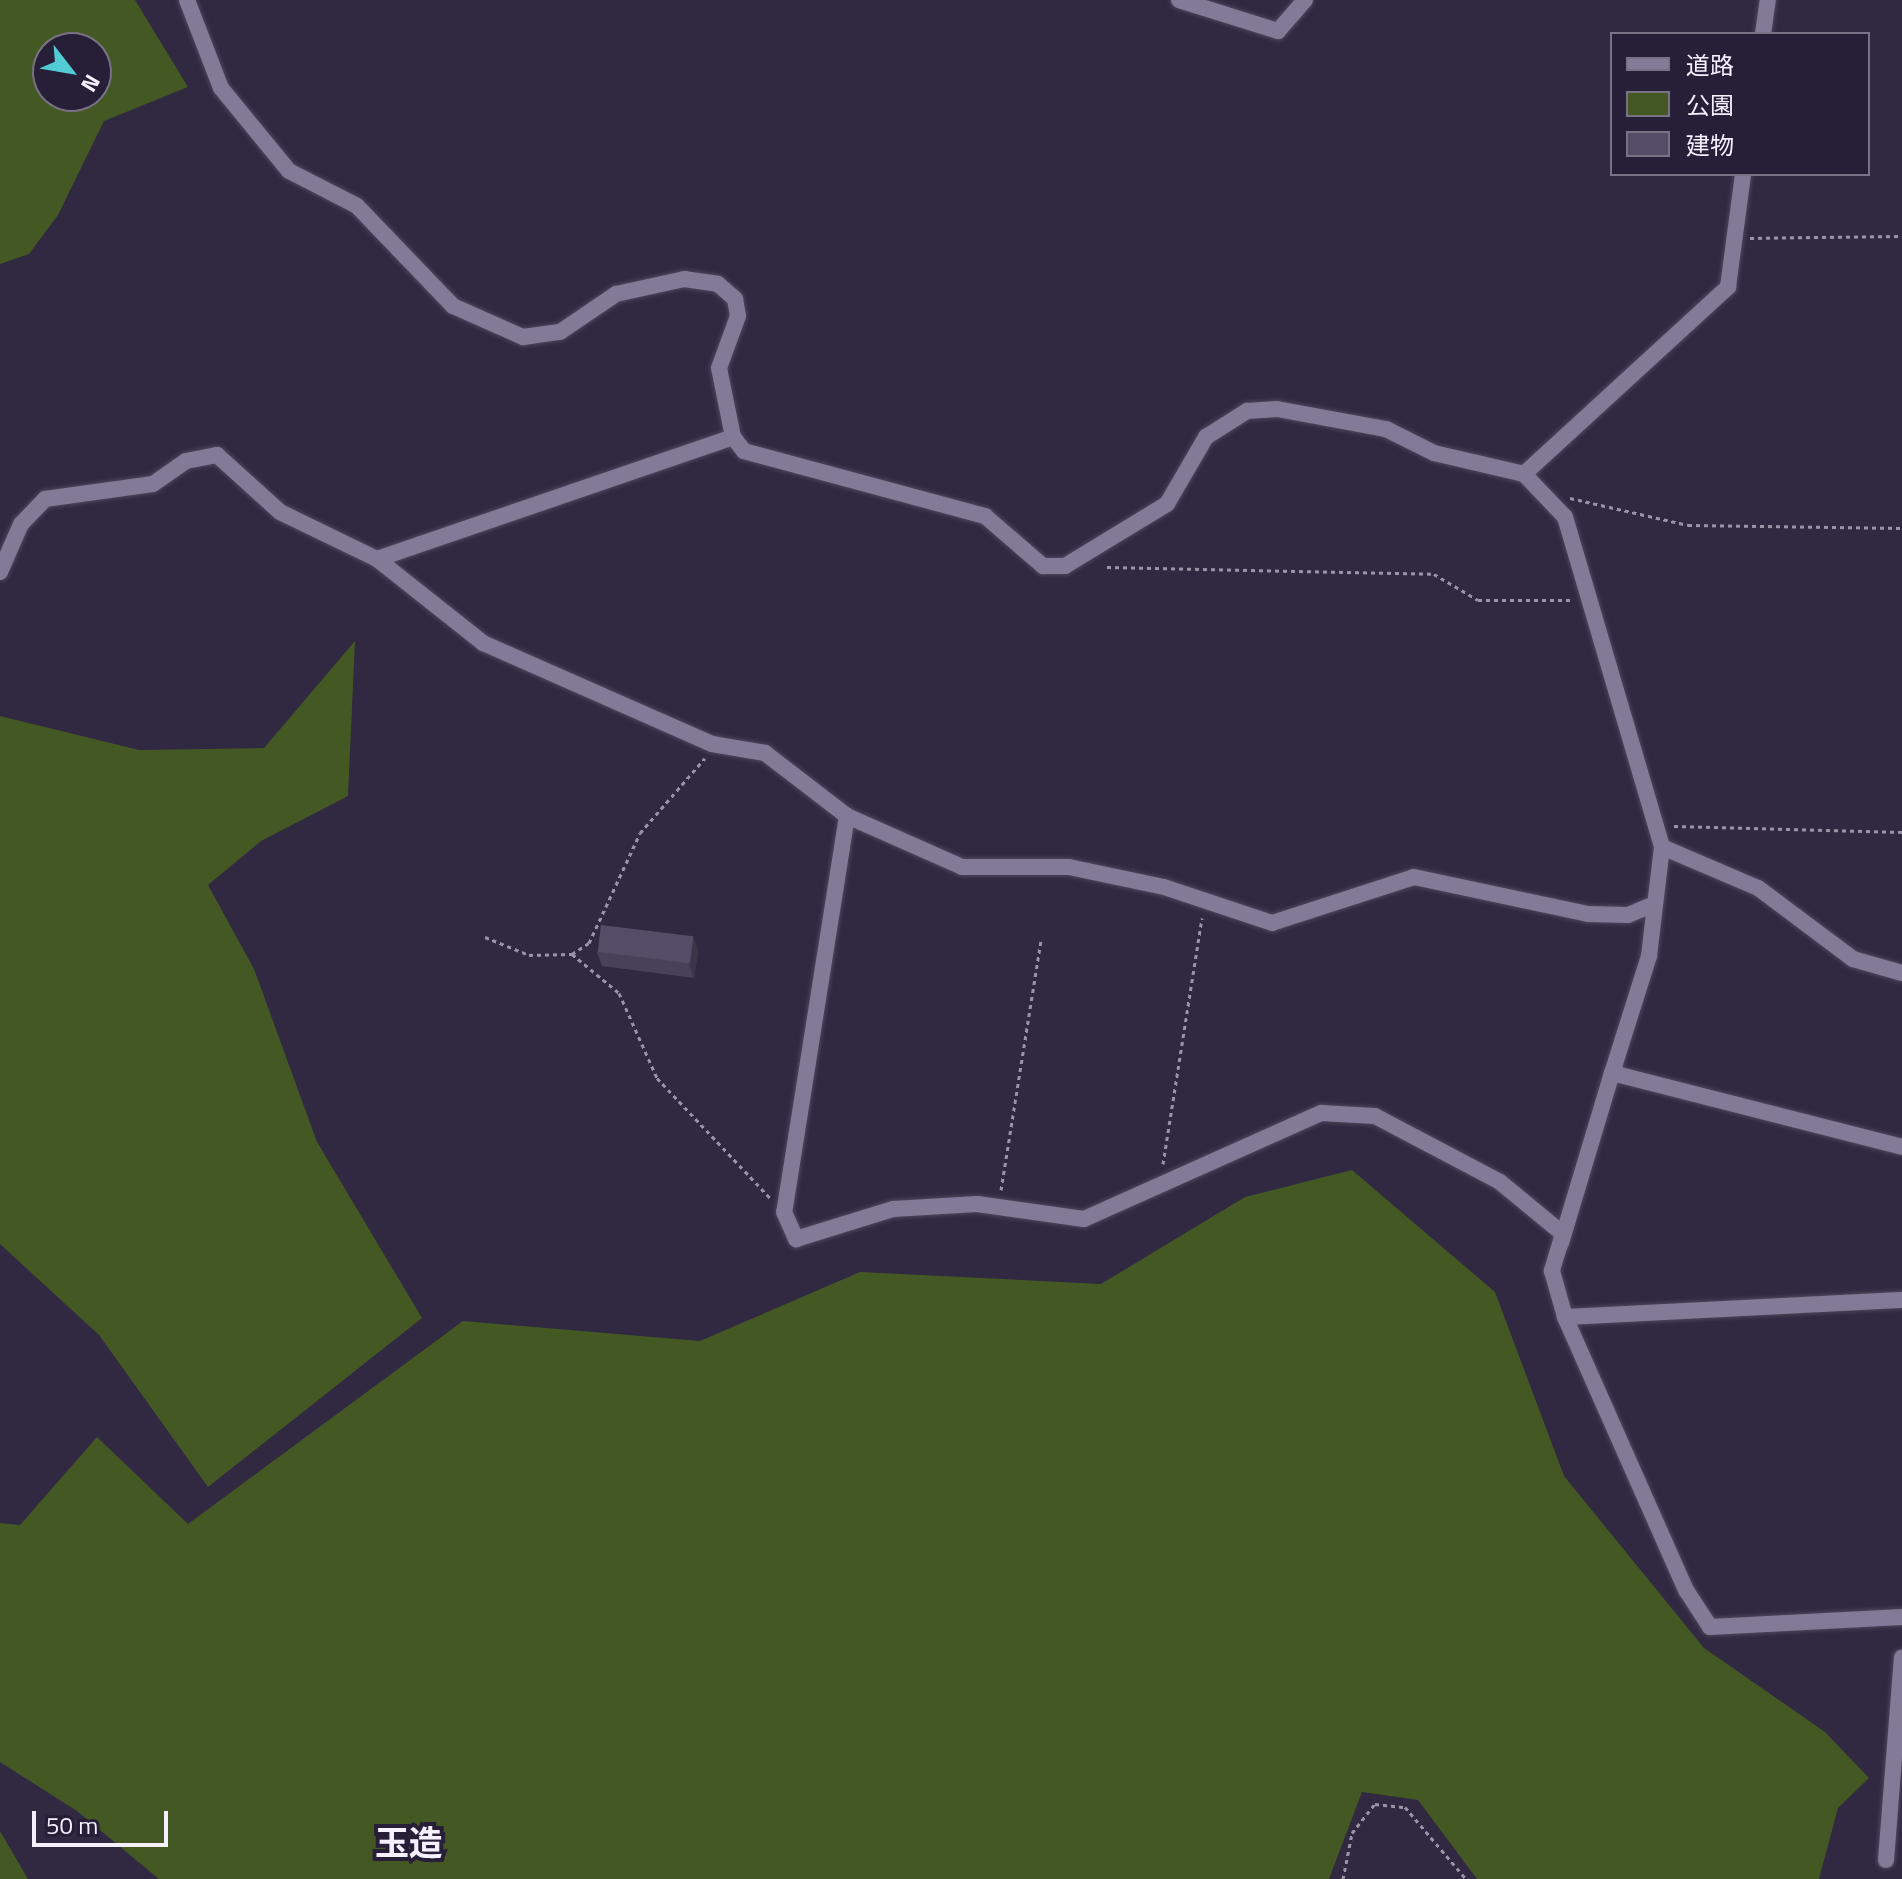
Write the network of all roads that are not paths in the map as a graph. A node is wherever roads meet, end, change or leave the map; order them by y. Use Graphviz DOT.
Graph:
graph roads {
  1 [pos="187,0"];
  2 [pos="1179,0"];
  3 [pos="1305,0"];
  4 [pos="1768,0"];
  5 [pos="1763,32"];
  6 [pos="1743,176"];
  7 [pos="733,437"];
  8 [pos="1524,474"];
  9 [pos="377,559"];
  10 [pos="0,572"];
  11 [pos="847,816"];
  12 [pos="1662,847"];
  13 [pos="1649,906"];
  14 [pos="1902,973"];
  15 [pos="1612,1073"];
  16 [pos="1902,1147"];
  17 [pos="1552,1271"];
  18 [pos="1902,1300"];
  19 [pos="1565,1317"];
  20 [pos="1902,1617"];
  21 [pos="1902,1658"];
  22 [pos="1886,1860"];
  1 -- 7 [label="street"];
  2 -- 3 [label="street"];
  4 -- 5 [label="street"];
  6 -- 8 [label="street"];
  7 -- 8 [label="street"];
  7 -- 9 [label="street"];
  8 -- 12 [label="street"];
  9 -- 10 [label="street"];
  9 -- 11 [label="street"];
  11 -- 13 [label="street"];
  11 -- 17 [label="street"];
  12 -- 13 [label="street"];
  12 -- 14 [label="street"];
  13 -- 15 [label="street"];
  15 -- 16 [label="street"];
  15 -- 17 [label="street"];
  17 -- 19 [label="street"];
  18 -- 19 [label="street"];
  19 -- 20 [label="street"];
  21 -- 22 [label="street"];
}
